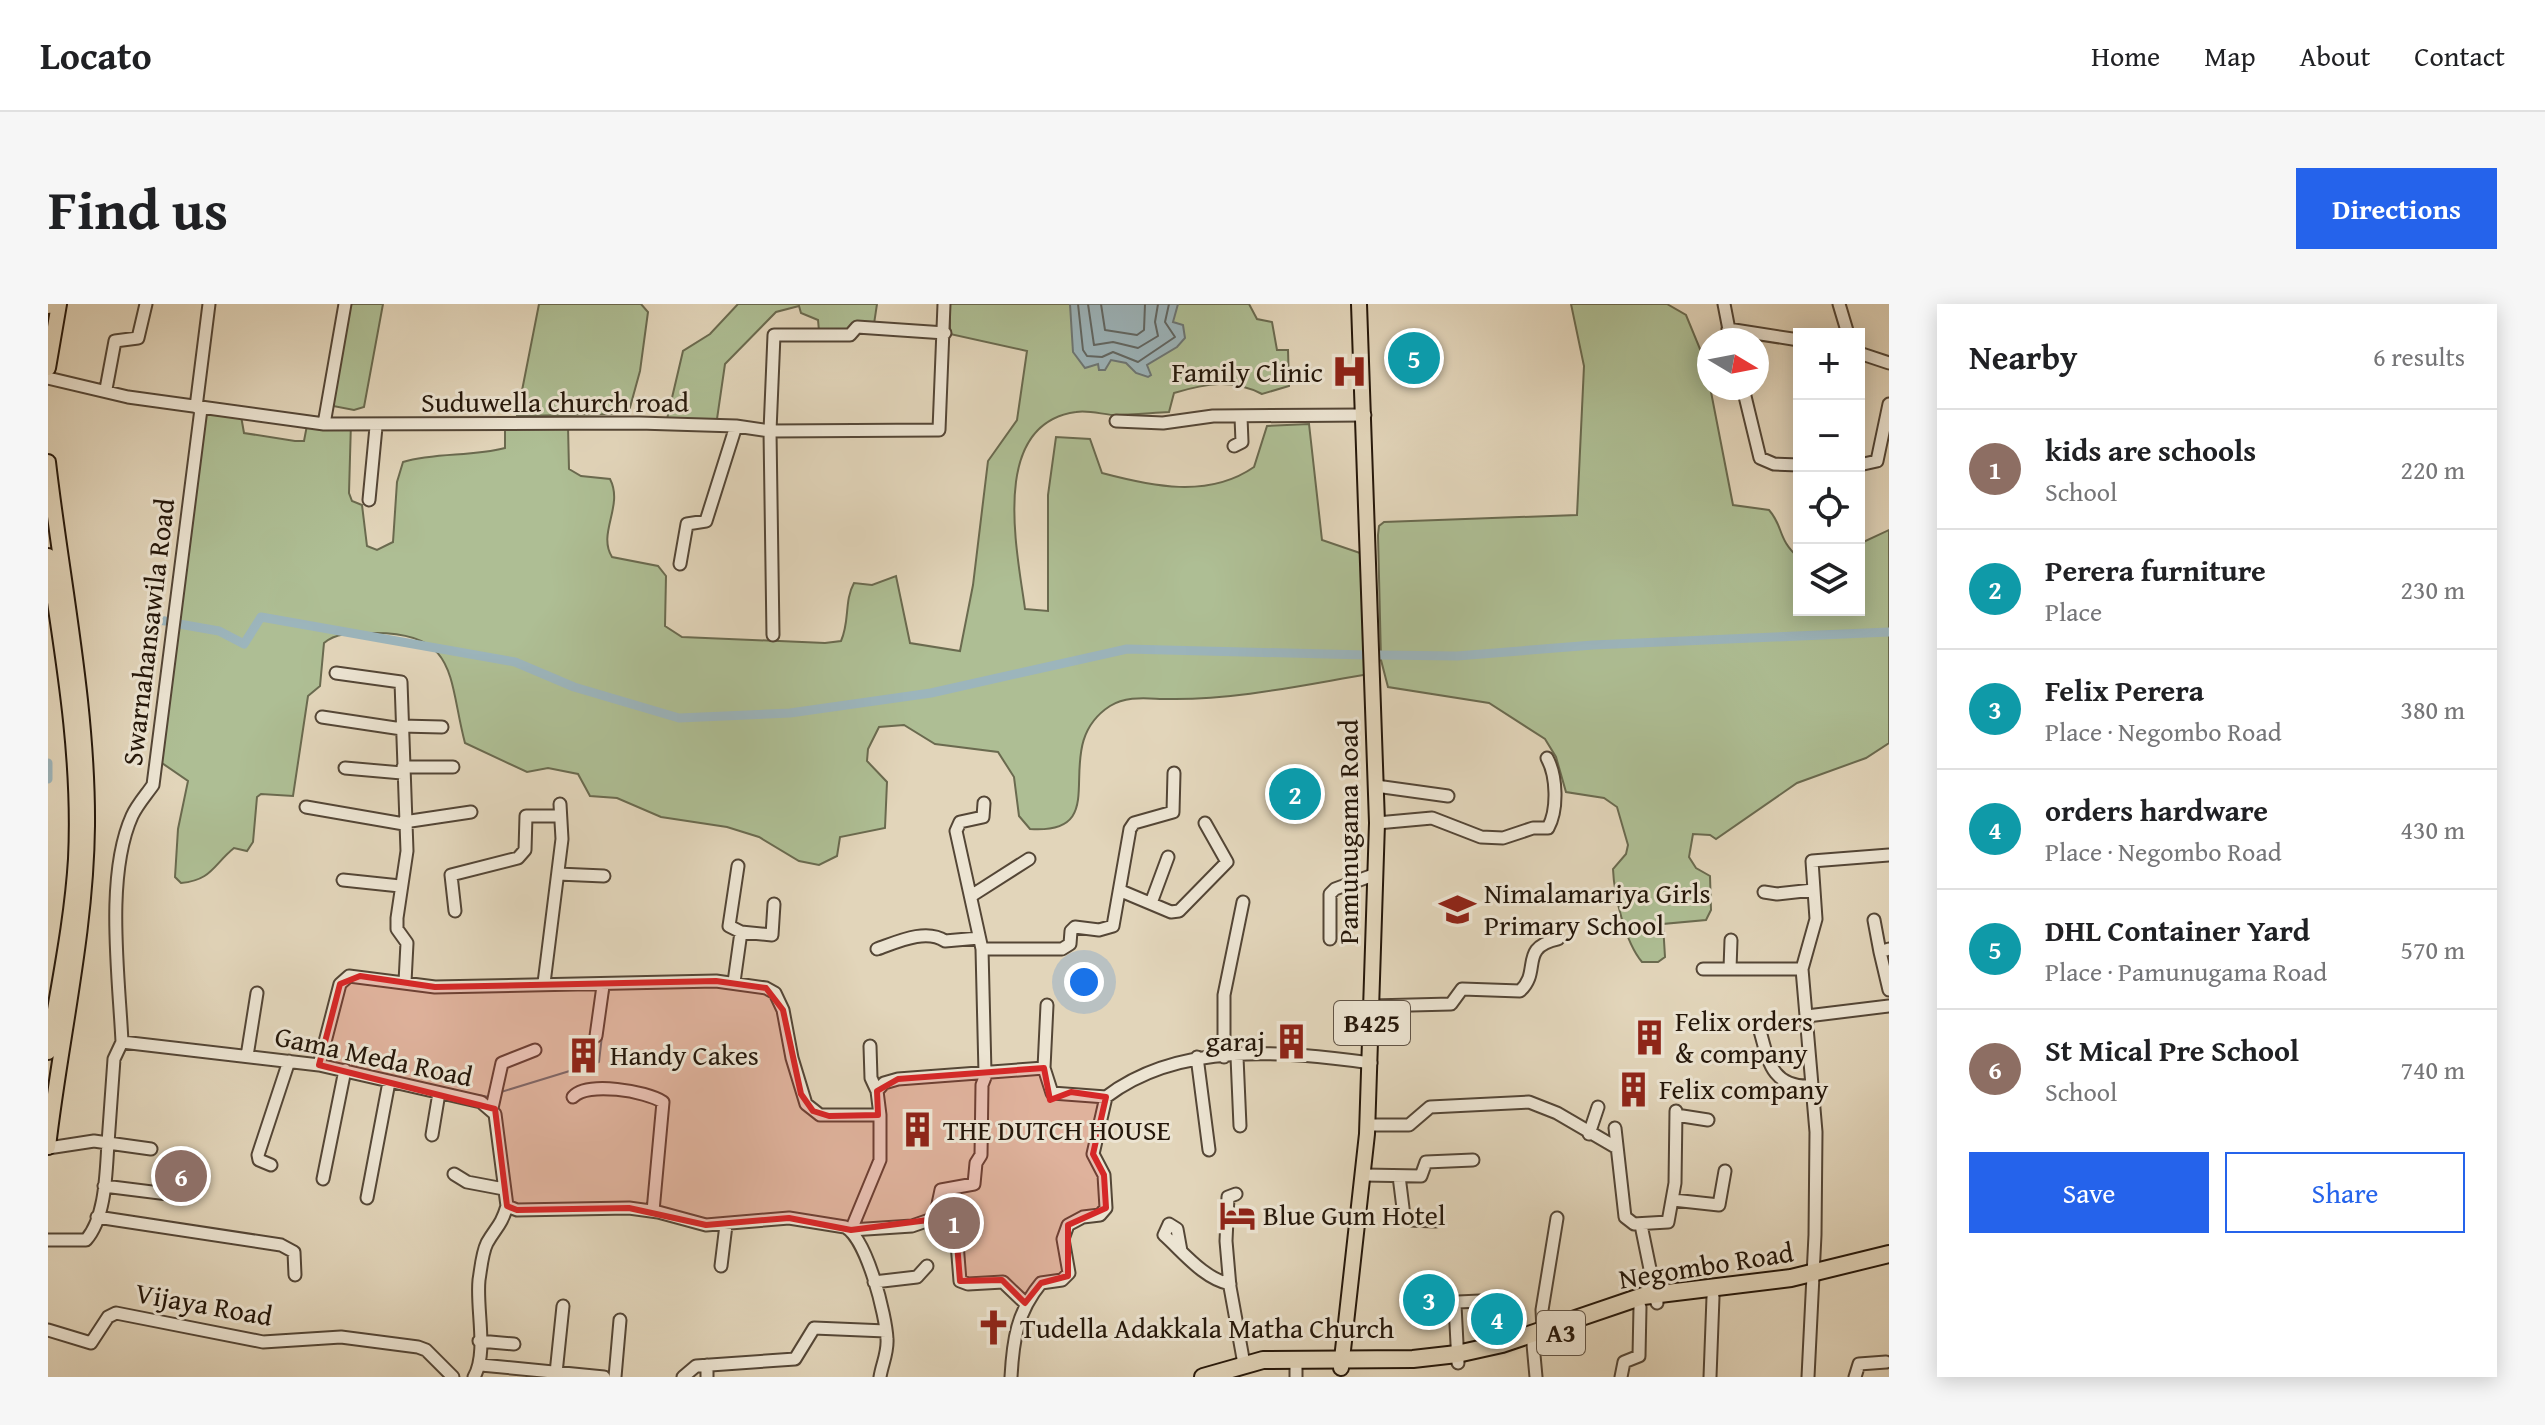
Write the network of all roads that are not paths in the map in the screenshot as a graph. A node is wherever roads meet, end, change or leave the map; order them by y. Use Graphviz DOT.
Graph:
graph roads {
  1 [pos="59,304"];
  2 [pos="146,304"];
  3 [pos="209,304"];
  4 [pos="345,304"];
  5 [pos="944,304"];
  6 [pos="1359,304"];
  7 [pos="1724,304"];
  8 [pos="1839,304"];
  9 [pos="1728,328"];
  10 [pos="1846,328"];
  11 [pos="945,333"];
  12 [pos="1769,337"];
  13 [pos="1793,339"];
  14 [pos="1865,355"];
  15 [pos="1889,363"];
  16 [pos="48,368"];
  17 [pos="48,378"];
  18 [pos="106,389"];
  19 [pos="1746,400"];
  20 [pos="1889,404"];
  21 [pos="199,408"];
  22 [pos="1365,415"];
  23 [pos="1241,417"];
  24 [pos="1116,421"];
  25 [pos="324,424"];
  26 [pos="736,426"];
  27 [pos="376,427"];
  28 [pos="770,431"];
  29 [pos="1234,446"];
  30 [pos="48,462"];
  31 [pos="1865,464"];
  32 [pos="1793,465"];
  33 [pos="369,500"];
  34 [pos="48,556"];
  35 [pos="680,564"];
  36 [pos="773,635"];
  37 [pos="336,673"];
  38 [pos="322,717"];
  39 [pos="402,727"];
  40 [pos="442,727"];
  41 [pos="1547,758"];
  42 [pos="453,767"];
  43 [pos="345,768"];
  44 [pos="402,770"];
  45 [pos="1174,773"];
  46 [pos="1376,786"];
  47 [pos="1448,796"];
  48 [pos="984,803"];
  49 [pos="306,807"];
  50 [pos="471,812"];
  51 [pos="404,823"];
  52 [pos="1205,823"];
  53 [pos="1377,823"];
  54 [pos="1889,855"];
  55 [pos="1168,857"];
  56 [pos="1029,859"];
  57 [pos="738,866"];
  58 [pos="558,874"];
  59 [pos="1376,874"];
  60 [pos="604,876"];
  61 [pos="343,880"];
  62 [pos="400,886"];
  63 [pos="1813,890"];
  64 [pos="1121,891"];
  65 [pos="1764,892"];
  66 [pos="971,896"];
  67 [pos="1243,902"];
  68 [pos="1151,903"];
  69 [pos="774,904"];
  70 [pos="455,911"];
  71 [pos="1874,920"];
  72 [pos="741,932"];
  73 [pos="1330,939"];
  74 [pos="1558,939"];
  75 [pos="1731,940"];
  76 [pos="980,944"];
  77 [pos="877,949"];
  78 [pos="1884,950"];
  79 [pos="1703,969"];
  80 [pos="1730,969"];
  81 [pos="1802,969"];
  82 [pos="405,982"];
  83 [pos="734,982"];
  84 [pos="544,983"];
  85 [pos="603,986"];
  86 [pos="1889,990"];
  87 [pos="257,993"];
  88 [pos="1047,1005"];
  89 [pos="1372,1006"];
  90 [pos="1889,1006"];
  91 [pos="1807,1016"];
  92 [pos="1758,1024"];
  93 [pos="596,1036"];
  94 [pos="122,1044"];
  95 [pos="870,1046"];
  96 [pos="535,1050"];
  97 [pos="48,1052"];
  98 [pos="247,1056"];
  99 [pos="1197,1057"];
  100 [pos="1224,1057"];
  101 [pos="1237,1057"];
  102 [pos="289,1061"];
  103 [pos="1371,1063"];
  104 [pos="319,1065"];
  105 [pos="1044,1068"];
  106 [pos="345,1070"];
  107 [pos="986,1072"];
  108 [pos="389,1082"];
  109 [pos="1811,1086"];
  110 [pos="877,1091"];
  111 [pos="439,1093"];
  112 [pos="573,1097"];
  113 [pos="1106,1097"];
  114 [pos="1598,1107"];
  115 [pos="492,1108"];
  116 [pos="880,1115"];
  117 [pos="1708,1120"];
  118 [pos="1368,1125"];
  119 [pos="1240,1126"];
  120 [pos="1615,1128"];
  121 [pos="1589,1134"];
  122 [pos="432,1135"];
  123 [pos="108,1143"];
  124 [pos="48,1148"];
  125 [pos="1617,1148"];
  126 [pos="151,1149"];
  127 [pos="1209,1150"];
  128 [pos="1473,1160"];
  129 [pos="271,1165"];
  130 [pos="1725,1171"];
  131 [pos="454,1174"];
  132 [pos="1364,1175"];
  133 [pos="1399,1176"];
  134 [pos="323,1179"];
  135 [pos="104,1186"];
  136 [pos="504,1189"];
  137 [pos="1236,1194"];
  138 [pos="184,1196"];
  139 [pos="367,1198"];
  140 [pos="1673,1200"];
  141 [pos="507,1206"];
  142 [pos="653,1211"];
  143 [pos="97,1217"];
  144 [pos="935,1218"];
  145 [pos="1557,1218"];
  146 [pos="1436,1221"];
  147 [pos="726,1225"];
  148 [pos="1641,1225"];
  149 [pos="851,1230"];
  150 [pos="48,1240"];
  151 [pos="1181,1251"];
  152 [pos="1889,1254"];
  153 [pos="1889,1264"];
  154 [pos="721,1266"];
  155 [pos="927,1266"];
  156 [pos="295,1275"];
  157 [pos="1812,1278"];
  158 [pos="874,1282"];
  159 [pos="1230,1284"];
  160 [pos="1713,1297"];
  161 [pos="1656,1298"];
  162 [pos="1480,1301"];
  163 [pos="1025,1303"];
  164 [pos="563,1306"];
  165 [pos="1640,1307"];
  166 [pos="620,1320"];
  167 [pos="48,1330"];
  168 [pos="886,1331"];
  169 [pos="1538,1337"];
  170 [pos="479,1341"];
  171 [pos="514,1344"];
  172 [pos="1457,1359"];
  173 [pos="1886,1362"];
  174 [pos="1342,1363"];
  175 [pos="1244,1364"];
  176 [pos="481,1365"];
  177 [pos="707,1371"];
  178 [pos="556,1373"];
  179 [pos="1296,1373"];
  180 [pos="453,1377"];
  181 [pos="474,1377"];
  182 [pos="604,1377"];
  183 [pos="615,1377"];
  184 [pos="683,1377"];
  185 [pos="880,1377"];
  186 [pos="1011,1377"];
  187 [pos="1203,1377"];
  188 [pos="1232,1377"];
  189 [pos="1536,1377"];
  190 [pos="1621,1377"];
  191 [pos="1710,1377"];
  192 [pos="1808,1377"];
  193 [pos="1855,1377"];
  1 -- 16 [label="main road"];
  2 -- 18 [label="street"];
  3 -- 21 [label="street, Swarnahansawila Road"];
  4 -- 25 [label="street"];
  5 -- 11 [label="street, Suduwella church road"];
  6 -- 22 [label="main road, Pamunugama Road / B425"];
  7 -- 9 [label="street"];
  8 -- 10 [label="street"];
  11 -- 28 [label="street, Suduwella church road"];
  11 -- 28 [label="street"];
  12 -- 13 [label="street"];
  14 -- 15 [label="street"];
  17 -- 18 [label="street, Suduwella church road"];
  18 -- 21 [label="street, Suduwella church road"];
  19 -- 32 [label="street"];
  20 -- 31 [label="street"];
  21 -- 25 [label="street, Suduwella church road"];
  21 -- 94 [label="street, Swarnahansawila Road"];
  22 -- 23 [label="street"];
  22 -- 46 [label="main road, Pamunugama Road / B425"];
  23 -- 24 [label="street"];
  23 -- 29 [label="street"];
  25 -- 27 [label="street, Suduwella church road"];
  26 -- 27 [label="street, Suduwella church road"];
  26 -- 28 [label="street, Suduwella church road"];
  26 -- 35 [label="street"];
  27 -- 33 [label="street"];
  28 -- 36 [label="street"];
  30 -- 124 [label="main road"];
  34 -- 97 [label="main road"];
  37 -- 39 [label="street"];
  38 -- 39 [label="street"];
  39 -- 40 [label="street"];
  39 -- 44 [label="street"];
  41 -- 53 [label="street"];
  42 -- 44 [label="street"];
  43 -- 44 [label="street"];
  44 -- 51 [label="street"];
  45 -- 64 [label="street"];
  46 -- 47 [label="street"];
  46 -- 53 [label="main road, Pamunugama Road / B425"];
  48 -- 66 [label="street"];
  49 -- 51 [label="street"];
  50 -- 51 [label="street"];
  51 -- 62 [label="street"];
  52 -- 68 [label="street"];
  53 -- 59 [label="main road, Pamunugama Road / B425"];
  54 -- 63 [label="street"];
  55 -- 68 [label="street"];
  56 -- 66 [label="street"];
  57 -- 72 [label="street"];
  58 -- 60 [label="street"];
  58 -- 70 [label="street"];
  58 -- 84 [label="street"];
  59 -- 73 [label="street"];
  59 -- 89 [label="main road, Pamunugama Road / B425"];
  61 -- 62 [label="street"];
  62 -- 82 [label="street"];
  63 -- 65 [label="street"];
  63 -- 81 [label="street"];
  64 -- 68 [label="street"];
  64 -- 76 [label="street"];
  66 -- 76 [label="street"];
  67 -- 100 [label="street"];
  69 -- 72 [label="street"];
  71 -- 78 [label="street"];
  72 -- 83 [label="street"];
  74 -- 89 [label="street"];
  75 -- 80 [label="street"];
  76 -- 77 [label="street"];
  76 -- 107 [label="street"];
  78 -- 86 [label="street"];
  79 -- 80 [label="street"];
  80 -- 81 [label="street"];
  81 -- 91 [label="street"];
  82 -- 84 [label="street"];
  82 -- 104 [label="street"];
  83 -- 85 [label="street"];
  83 -- 116 [label="street"];
  84 -- 85 [label="street"];
  85 -- 93 [label="street"];
  87 -- 98 [label="street"];
  88 -- 105 [label="street"];
  89 -- 103 [label="main road, Pamunugama Road / B425"];
  90 -- 91 [label="street"];
  91 -- 109 [label="street"];
  92 -- 109 [label="street"];
  94 -- 98 [label="street, Gama Meda Road"];
  94 -- 123 [label="street, Swarnahansawila Road"];
  95 -- 110 [label="street"];
  96 -- 115 [label="street"];
  98 -- 102 [label="street, Gama Meda Road"];
  99 -- 100 [label="street"];
  99 -- 113 [label="street"];
  99 -- 127 [label="street"];
  100 -- 101 [label="street"];
  101 -- 103 [label="street"];
  101 -- 119 [label="street"];
  102 -- 104 [label="street, Gama Meda Road"];
  102 -- 129 [label="street"];
  103 -- 118 [label="main road, Pamunugama Road / B425"];
  104 -- 106 [label="street, Gama Meda Road"];
  105 -- 107 [label="street"];
  105 -- 113 [label="street"];
  106 -- 108 [label="street, Gama Meda Road"];
  106 -- 134 [label="street"];
  107 -- 110 [label="street"];
  107 -- 144 [label="street"];
  108 -- 111 [label="street, Gama Meda Road"];
  108 -- 139 [label="street"];
  109 -- 157 [label="street"];
  110 -- 116 [label="street"];
  111 -- 115 [label="street, Gama Meda Road"];
  111 -- 122 [label="street"];
  112 -- 142 [label="street"];
  113 -- 163 [label="street"];
  114 -- 121 [label="street"];
  115 -- 136 [label="street, Gama Meda Road"];
  116 -- 149 [label="street"];
  117 -- 140 [label="street"];
  118 -- 121 [label="street"];
  118 -- 132 [label="main road, Pamunugama Road / B425"];
  120 -- 125 [label="street"];
  121 -- 125 [label="street"];
  123 -- 124 [label="street"];
  123 -- 126 [label="street"];
  123 -- 135 [label="street, Swarnahansawila Road"];
  125 -- 148 [label="street"];
  128 -- 133 [label="street"];
  130 -- 140 [label="street"];
  131 -- 136 [label="street"];
  132 -- 133 [label="street"];
  132 -- 174 [label="main road, Pamunugama Road / B425"];
  133 -- 146 [label="street"];
  135 -- 138 [label="street"];
  135 -- 143 [label="street, Swarnahansawila Road"];
  136 -- 141 [label="street, Gama Meda Road"];
  137 -- 159 [label="street"];
  140 -- 148 [label="street"];
  141 -- 142 [label="street"];
  141 -- 170 [label="street"];
  142 -- 147 [label="street"];
  143 -- 150 [label="street"];
  143 -- 156 [label="street"];
  144 -- 149 [label="street"];
  144 -- 163 [label="street"];
  145 -- 169 [label="street"];
  147 -- 149 [label="street"];
  147 -- 154 [label="street"];
  148 -- 161 [label="street"];
  149 -- 158 [label="street"];
  151 -- 159 [label="street"];
  152 -- 157 [label="highway, Negombo Road / A3"];
  153 -- 157 [label="highway, Negombo Road / A3"];
  155 -- 158 [label="street"];
  157 -- 160 [label="highway, Negombo Road / A3"];
  157 -- 161 [label="highway, Negombo Road / A3"];
  157 -- 192 [label="street"];
  158 -- 168 [label="street"];
  159 -- 175 [label="street"];
  160 -- 161 [label="highway, Negombo Road / A3"];
  160 -- 191 [label="street"];
  161 -- 165 [label="highway, Negombo Road / A3"];
  161 -- 169 [label="highway, Negombo Road / A3"];
  162 -- 172 [label="street"];
  163 -- 186 [label="street"];
  164 -- 178 [label="street"];
  165 -- 169 [label="highway, Negombo Road / A3"];
  165 -- 190 [label="street"];
  166 -- 183 [label="street"];
  167 -- 180 [label="street, Vijaya Road"];
  168 -- 177 [label="street"];
  168 -- 185 [label="street"];
  169 -- 172 [label="highway, Negombo Road / A3"];
  169 -- 189 [label="street"];
  170 -- 171 [label="street"];
  170 -- 176 [label="street"];
  172 -- 174 [label="highway, Negombo Road / A3"];
  173 -- 193 [label="street"];
  174 -- 175 [label="highway, Negombo Road / A3"];
  174 -- 179 [label="highway, Negombo Road / A3"];
  175 -- 187 [label="highway, Negombo Road / A3"];
  176 -- 178 [label="street"];
  176 -- 181 [label="street"];
  177 -- 184 [label="street"];
  178 -- 182 [label="street"];
  179 -- 188 [label="highway, Negombo Road / A3"];
}
